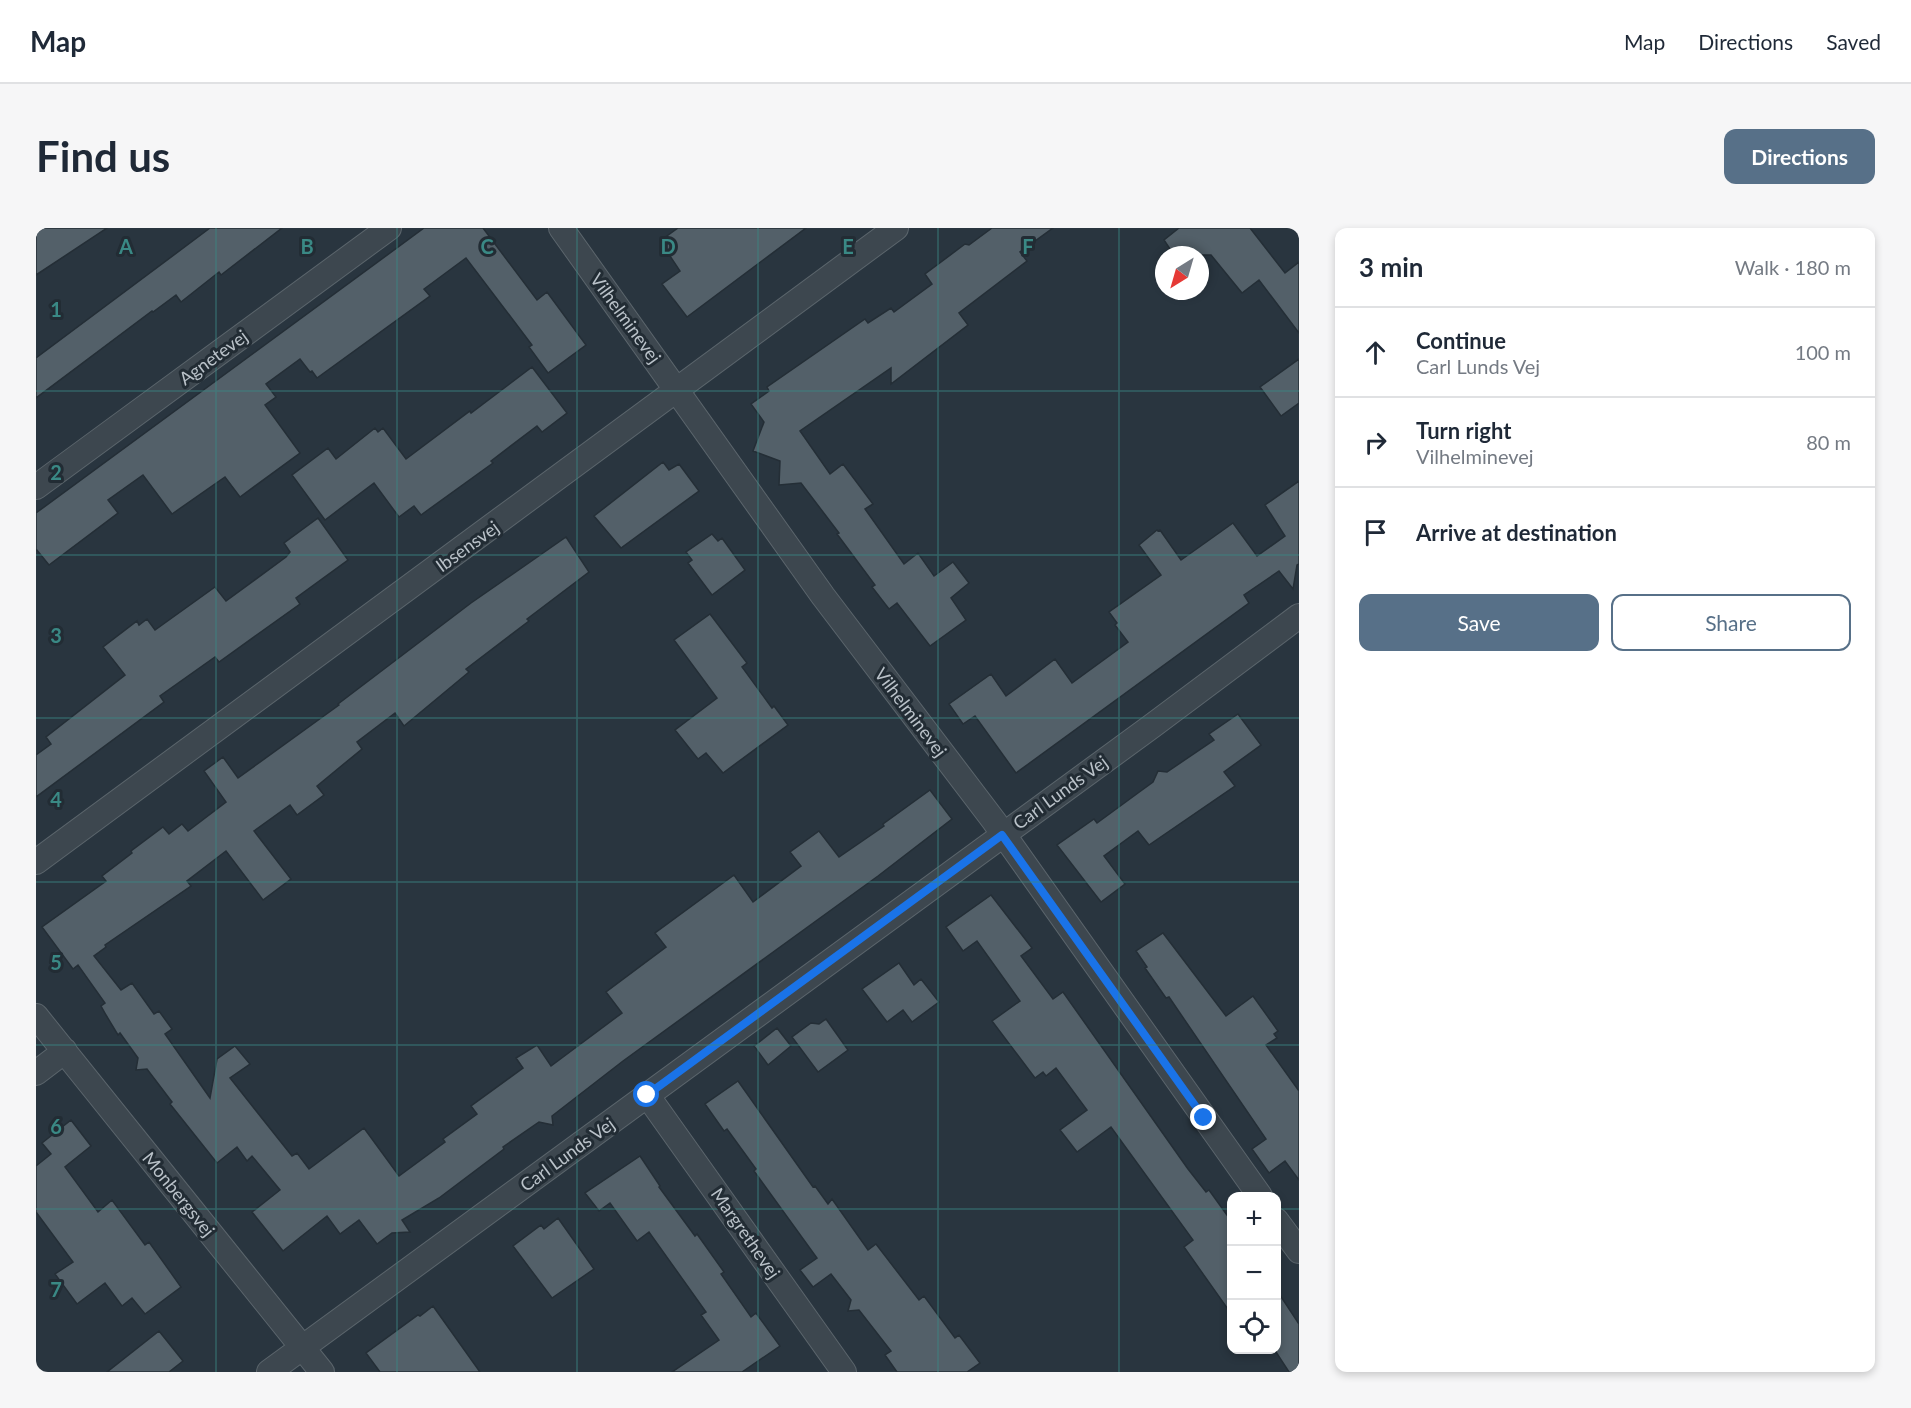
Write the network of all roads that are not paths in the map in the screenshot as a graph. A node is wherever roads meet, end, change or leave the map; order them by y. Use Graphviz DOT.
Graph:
graph roads {
  1 [pos="389,228"];
  2 [pos="561,228"];
  3 [pos="896,228"];
  4 [pos="678,390"];
  5 [pos="36,487"];
  6 [pos="1299,616"];
  7 [pos="1002,835"];
  8 [pos="36,862"];
  9 [pos="36,1016"];
  10 [pos="65,1052"];
  11 [pos="36,1073"];
  12 [pos="647,1095"];
  13 [pos="1256,1192"];
  14 [pos="1281,1227"];
  15 [pos="1299,1251"];
  16 [pos="303,1347"];
  17 [pos="269,1372"];
  18 [pos="322,1372"];
  19 [pos="844,1372"];
  1 -- 5 [label="street, Agnetevej"];
  2 -- 4 [label="street, Vilhelminevej"];
  3 -- 4 [label="street, Ibsensvej"];
  4 -- 7 [label="street, Vilhelminevej"];
  4 -- 8 [label="street, Ibsensvej"];
  6 -- 7 [label="street, Carl Lunds Vej"];
  7 -- 12 [label="street, Carl Lunds Vej"];
  7 -- 13 [label="street, Vilhelminevej"];
  9 -- 10 [label="street, Monbergsvej"];
  10 -- 11 [label="street"];
  10 -- 16 [label="street, Monbergsvej"];
  12 -- 16 [label="street, Carl Lunds Vej"];
  12 -- 19 [label="street, Margrethevej"];
  14 -- 15 [label="street"];
  16 -- 17 [label="street, Carl Lunds Vej"];
  16 -- 18 [label="street, Monbergsvej"];
}
